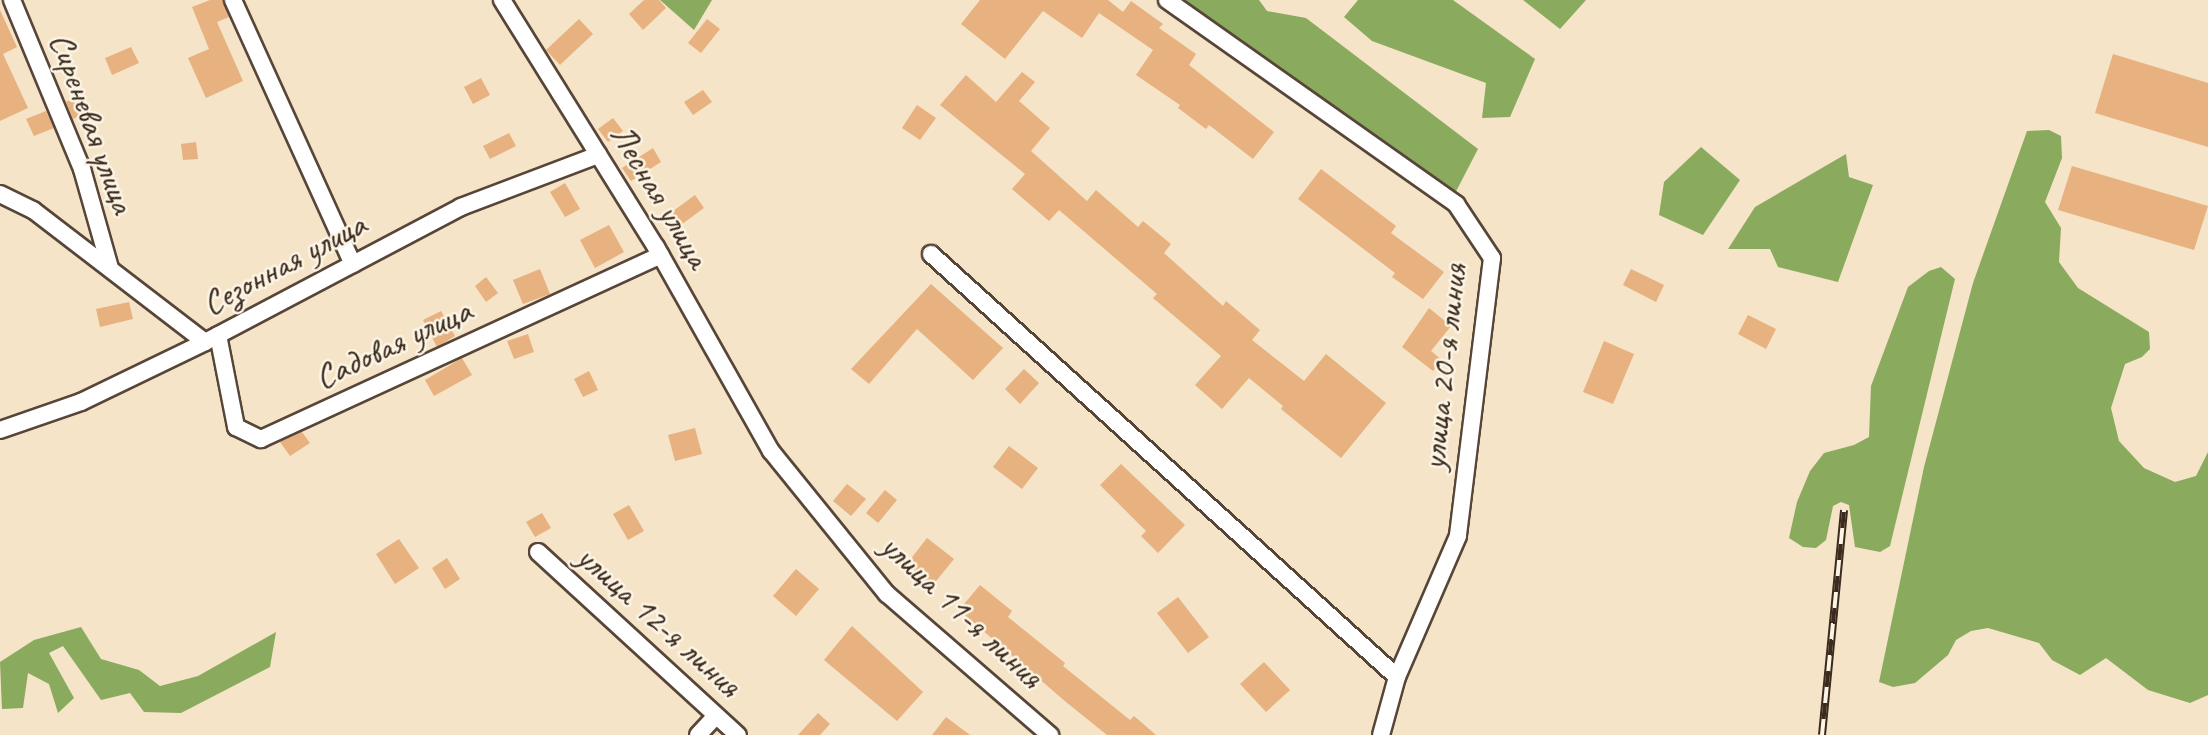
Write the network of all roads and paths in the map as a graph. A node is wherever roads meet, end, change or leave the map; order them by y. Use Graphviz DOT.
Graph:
graph roads {
  1 [pos="12,0"];
  2 [pos="233,0"];
  3 [pos="502,0"];
  4 [pos="1167,0"];
  5 [pos="598,155"];
  6 [pos="0,194"];
  7 [pos="931,254"];
  8 [pos="661,255"];
  9 [pos="353,264"];
  10 [pos="110,268"];
  11 [pos="211,338"];
  12 [pos="758,429"];
  13 [pos="0,430"];
  14 [pos="538,552"];
  15 [pos="1397,677"];
  16 [pos="716,716"];
  17 [pos="698,735"];
  18 [pos="738,735"];
  19 [pos="1050,735"];
  20 [pos="1381,735"];
  1 -- 10 [label="street, Сиреневая улица"];
  2 -- 9 [label="street"];
  3 -- 5 [label="street, Лесная улица"];
  4 -- 15 [label="street, улица 20-я линия"];
  5 -- 8 [label="street, Лесная улица"];
  5 -- 9 [label="street, Сезонная улица"];
  6 -- 10 [label="street"];
  7 -- 15 [label="street"];
  8 -- 11 [label="street, Садовая улица"];
  8 -- 12 [label="street, Лесная улица"];
  9 -- 11 [label="street, Сезонная улица"];
  10 -- 11 [label="street"];
  11 -- 13 [label="street, Сезонная улица"];
  12 -- 19 [label="street, улица 11-я линия"];
  14 -- 16 [label="street, улица 12-я линия"];
  15 -- 20 [label="street, улица 20-я линия"];
  16 -- 17 [label="street"];
  16 -- 18 [label="street, улица 12-я линия"];
}
